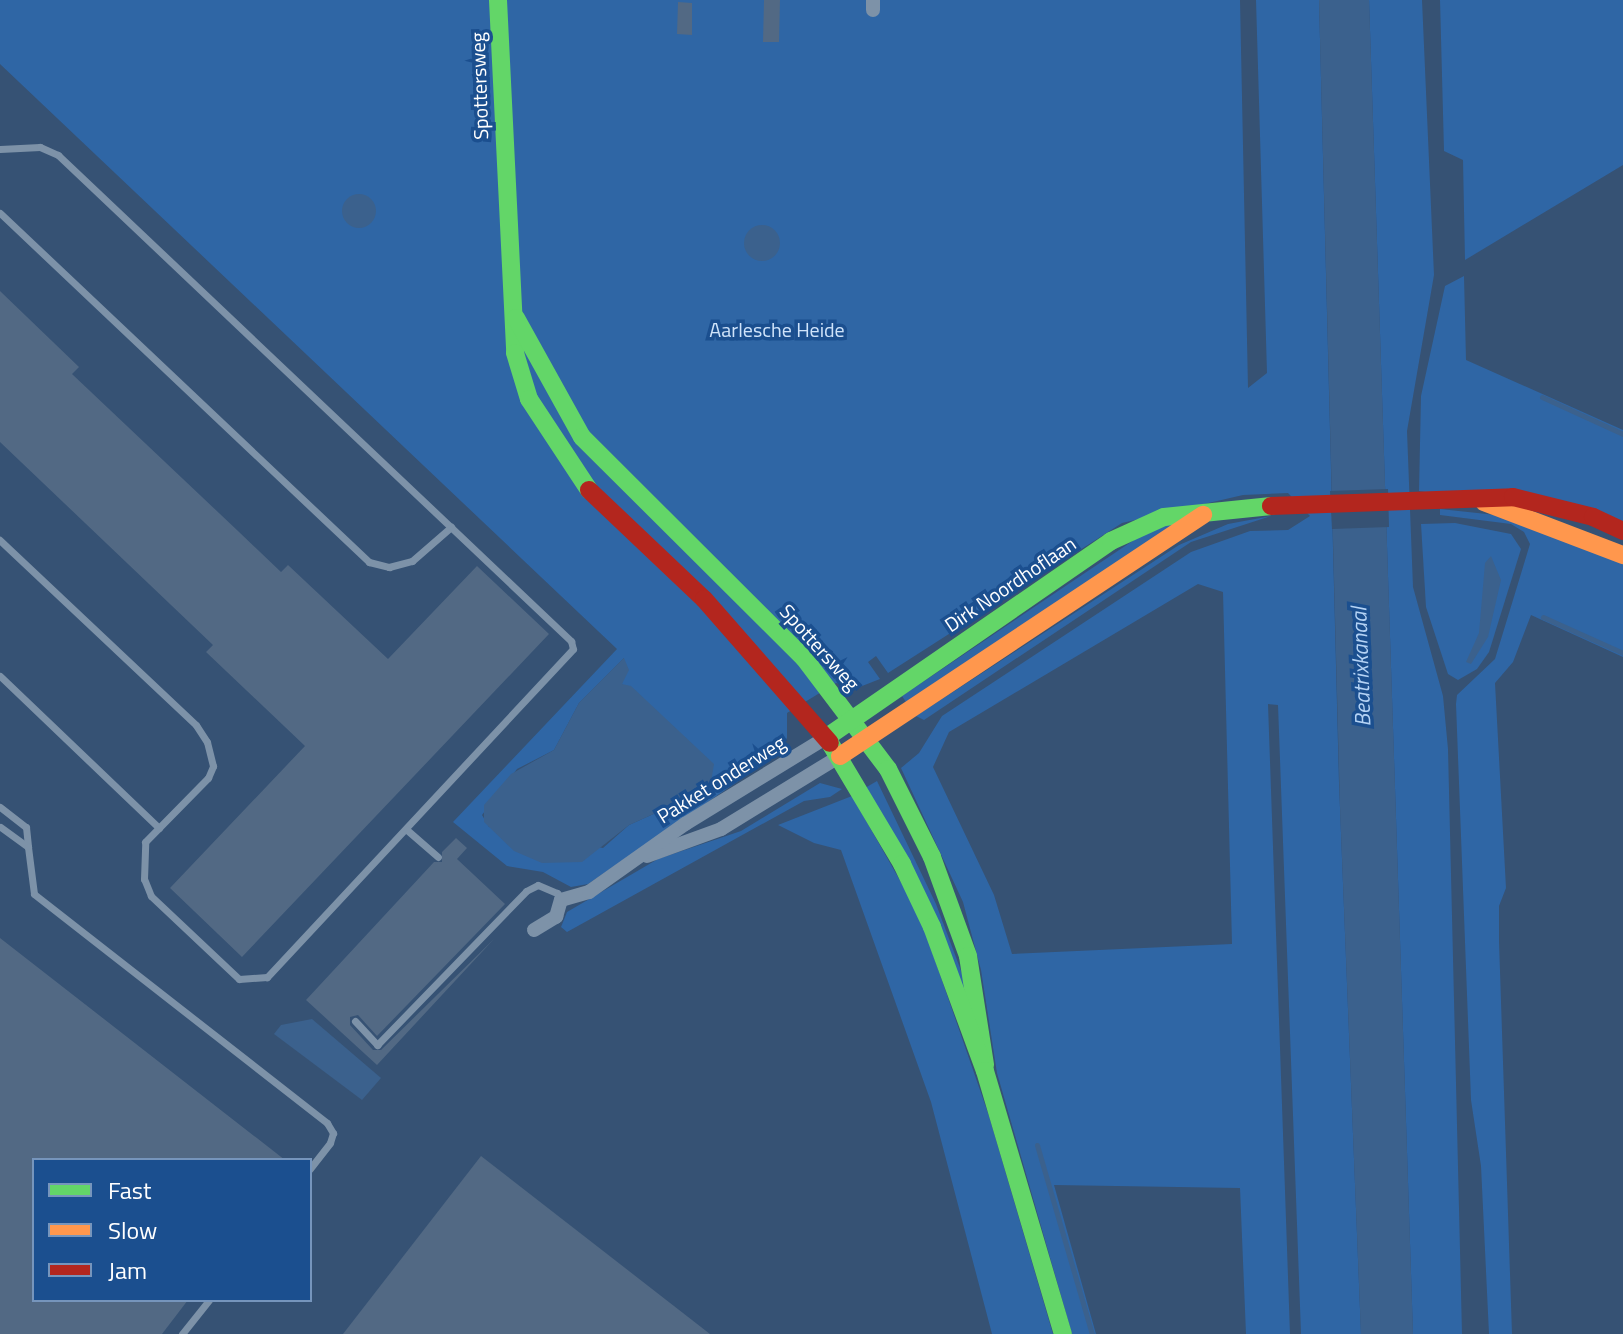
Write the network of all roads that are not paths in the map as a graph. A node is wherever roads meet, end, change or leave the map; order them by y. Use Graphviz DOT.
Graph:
graph roads {
  1 [pos="498,0"];
  2 [pos="0,149"];
  3 [pos="0,213"];
  4 [pos="514,314"];
  5 [pos="1477,499"];
  6 [pos="1203,515"];
  7 [pos="451,527"];
  8 [pos="1623,531"];
  9 [pos="0,540"];
  10 [pos="1623,555"];
  11 [pos="0,676"];
  12 [pos="854,719"];
  13 [pos="827,737"];
  14 [pos="869,740"];
  15 [pos="840,756"];
  16 [pos="0,807"];
  17 [pos="0,827"];
  18 [pos="159,828"];
  19 [pos="407,830"];
  20 [pos="28,847"];
  21 [pos="438,857"];
  22 [pos="639,859"];
  23 [pos="561,900"];
  24 [pos="534,930"];
  25 [pos="355,1021"];
  26 [pos="985,1071"];
  27 [pos="312,1166"];
  28 [pos="207,1302"];
  29 [pos="182,1334"];
  30 [pos="1063,1334"];
  1 -- 4 [label="main road, Spottersweg"];
  2 -- 7 [label="lane"];
  3 -- 7 [label="lane"];
  4 -- 12 [label="main road, Spottersweg"];
  4 -- 13 [label="main road, Spottersweg"];
  5 -- 6 [label="main road, Dirk Noordhoflaan"];
  5 -- 8 [label="main road, Dirk Noordhoflaan"];
  5 -- 10 [label="main road, Dirk Noordhoflaan"];
  6 -- 12 [label="main road, Dirk Noordhoflaan"];
  6 -- 14 [label="main road, Dirk Noordhoflaan"];
  7 -- 19 [label="lane"];
  9 -- 18 [label="lane"];
  11 -- 18 [label="lane"];
  12 -- 13 [label="main road, Dirk Noordhoflaan"];
  12 -- 14 [label="main road, Spottersweg"];
  13 -- 15 [label="main road, Spottersweg"];
  13 -- 22 [label="street, Pakket onderweg"];
  14 -- 15 [label="main road, Dirk Noordhoflaan"];
  14 -- 26 [label="main road, Spottersweg"];
  15 -- 22 [label="street, Pakket onderweg"];
  15 -- 26 [label="main road, Spottersweg"];
  16 -- 20 [label="lane"];
  17 -- 20 [label="lane"];
  18 -- 19 [label="lane"];
  19 -- 21 [label="lane"];
  20 -- 27 [label="lane"];
  22 -- 23 [label="street, Pakket onderweg"];
  23 -- 24 [label="street, Pakket onderweg"];
  23 -- 25 [label="lane"];
  26 -- 30 [label="main road, Spottersweg"];
  28 -- 29 [label="lane"];
}
